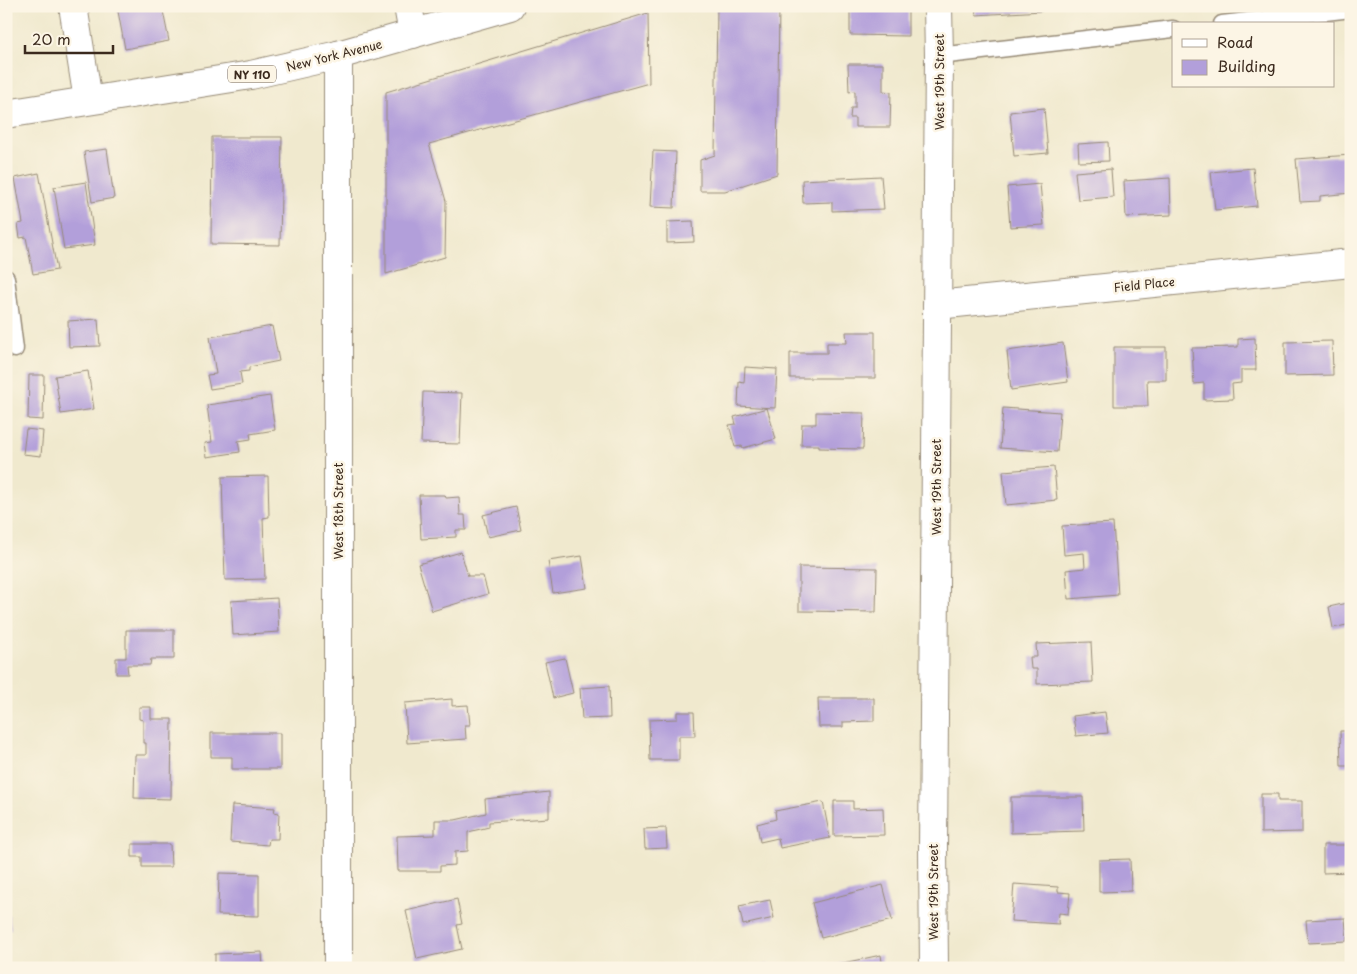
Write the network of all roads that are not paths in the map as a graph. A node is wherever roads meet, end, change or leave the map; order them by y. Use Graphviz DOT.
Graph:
graph roads {
  1 [pos="73,6"];
  2 [pos="408,6"];
  3 [pos="510,6"];
  4 [pos="938,6"];
  5 [pos="1351,9"];
  6 [pos="1239,22"];
  7 [pos="1172,29"];
  8 [pos="413,34"];
  9 [pos="338,55"];
  10 [pos="939,56"];
  11 [pos="88,100"];
  12 [pos="6,114"];
  13 [pos="1351,263"];
  14 [pos="6,278"];
  15 [pos="937,305"];
  16 [pos="15,349"];
  17 [pos="338,968"];
  18 [pos="934,968"];
  1 -- 11 [label="street"];
  2 -- 8 [label="street"];
  3 -- 8 [label="street, New York Avenue / NY 110"];
  4 -- 10 [label="street, West 19th Street"];
  5 -- 6 [label="lane"];
  7 -- 10 [label="lane"];
  8 -- 9 [label="street, New York Avenue / NY 110"];
  9 -- 11 [label="street, New York Avenue / NY 110"];
  9 -- 17 [label="street, West 18th Street"];
  10 -- 15 [label="street, West 19th Street"];
  11 -- 12 [label="street, New York Avenue / NY 110"];
  13 -- 15 [label="street, Field Place"];
  14 -- 16 [label="lane"];
  15 -- 18 [label="street, West 19th Street"];
}
